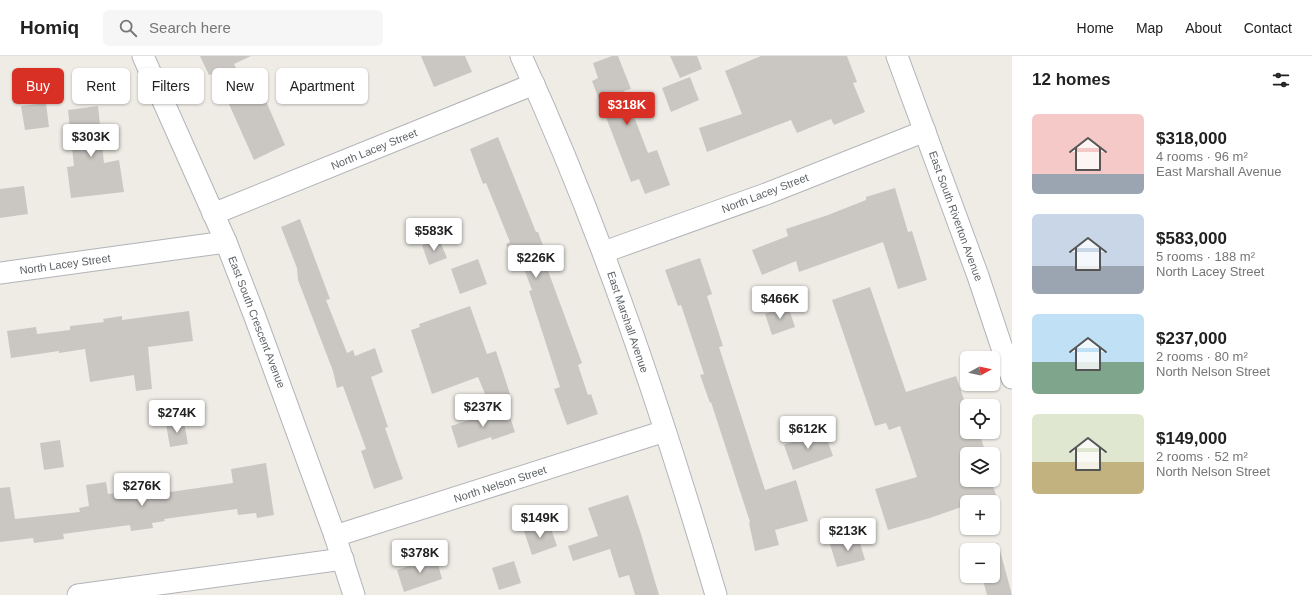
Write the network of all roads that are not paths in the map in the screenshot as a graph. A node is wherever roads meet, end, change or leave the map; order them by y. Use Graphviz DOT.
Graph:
graph roads {
  1 [pos="142,56"];
  2 [pos="521,56"];
  3 [pos="897,56"];
  4 [pos="534,84"];
  5 [pos="925,131"];
  6 [pos="214,214"];
  7 [pos="226,242"];
  8 [pos="604,252"];
  9 [pos="0,273"];
  10 [pos="1012,378"];
  11 [pos="666,431"];
  12 [pos="335,536"];
  13 [pos="343,559"];
  14 [pos="78,595"];
  15 [pos="354,595"];
  16 [pos="716,595"];
  1 -- 6 [label="street, East South Crescent Avenue"];
  2 -- 4 [label="street, East Marshall Avenue"];
  3 -- 5 [label="street, East South Riverton Avenue"];
  4 -- 6 [label="street, North Lacey Street"];
  4 -- 8 [label="street, East Marshall Avenue"];
  5 -- 8 [label="street, North Lacey Street"];
  5 -- 10 [label="street, East South Riverton Avenue"];
  6 -- 7 [label="street, East South Crescent Avenue"];
  7 -- 9 [label="street, North Lacey Street"];
  7 -- 12 [label="street, East South Crescent Avenue"];
  8 -- 11 [label="street, East Marshall Avenue"];
  11 -- 12 [label="street, North Nelson Street"];
  11 -- 16 [label="street, East Marshall Avenue"];
  12 -- 13 [label="street, East South Crescent Avenue"];
  13 -- 14 [label="street"];
  13 -- 15 [label="street, East South Crescent Avenue"];
}
